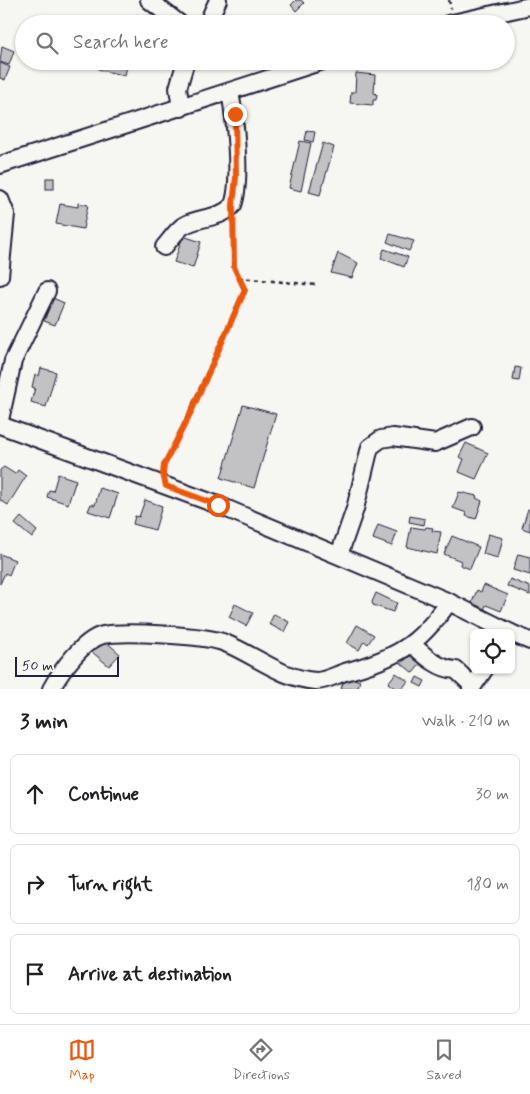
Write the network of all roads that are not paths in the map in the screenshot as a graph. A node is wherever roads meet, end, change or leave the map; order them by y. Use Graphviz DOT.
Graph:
graph roads {
  1 [pos="149,0"];
  2 [pos="218,0"];
  3 [pos="530,6"];
  4 [pos="168,15"];
  5 [pos="211,15"];
  6 [pos="489,15"];
  7 [pos="183,70"];
  8 [pos="296,70"];
  9 [pos="230,92"];
  10 [pos="181,108"];
  11 [pos="0,166"];
  12 [pos="0,200"];
  13 [pos="164,247"];
  14 [pos="0,276"];
  15 [pos="47,292"];
  16 [pos="0,420"];
  17 [pos="0,425"];
  18 [pos="472,427"];
  19 [pos="339,555"];
  20 [pos="449,602"];
  21 [pos="503,629"];
  22 [pos="515,635"];
  23 [pos="530,641"];
  24 [pos="412,644"];
  25 [pos="341,673"];
  26 [pos="481,674"];
  27 [pos="472,688"];
  28 [pos="51,689"];
  29 [pos="336,689"];
  1 -- 4 [label="street"];
  2 -- 5 [label="street"];
  3 -- 6 [label="street"];
  7 -- 10 [label="street"];
  8 -- 9 [label="street"];
  9 -- 10 [label="street"];
  9 -- 13 [label="street"];
  10 -- 11 [label="street"];
  12 -- 14 [label="street"];
  15 -- 16 [label="street"];
  17 -- 19 [label="street"];
  18 -- 19 [label="street"];
  19 -- 20 [label="street"];
  20 -- 21 [label="street"];
  20 -- 24 [label="street"];
  22 -- 23 [label="street"];
  24 -- 25 [label="street"];
  24 -- 27 [label="street"];
  25 -- 28 [label="street"];
  25 -- 29 [label="street"];
  26 -- 27 [label="street"];
}
